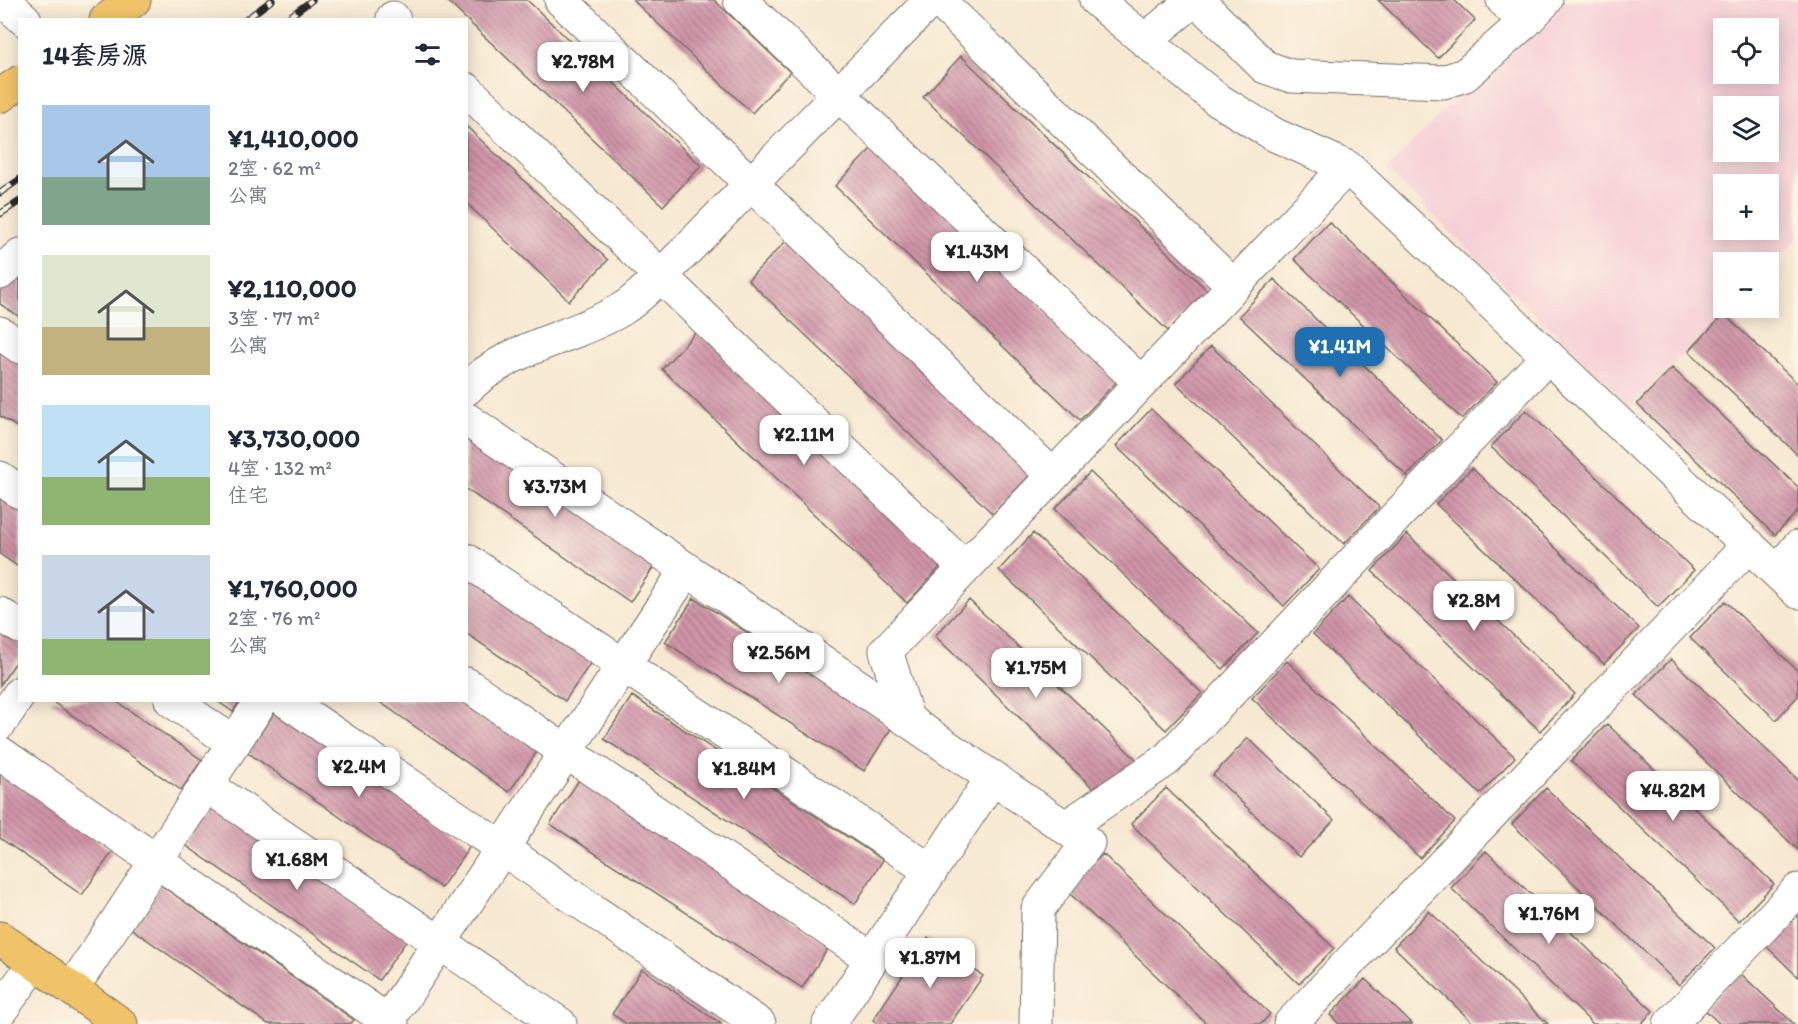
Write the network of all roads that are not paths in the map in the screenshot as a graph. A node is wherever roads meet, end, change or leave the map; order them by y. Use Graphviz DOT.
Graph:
graph roads {
  1 [pos="3,0"];
  2 [pos="134,0"];
  3 [pos="561,0"];
  4 [pos="740,0"];
  5 [pos="931,0"];
  6 [pos="938,0"];
  7 [pos="1096,0"];
  8 [pos="1195,0"];
  9 [pos="1525,7"];
  10 [pos="23,18"];
  11 [pos="109,18"];
  12 [pos="1145,40"];
  13 [pos="18,83"];
  14 [pos="468,91"];
  15 [pos="839,94"];
  16 [pos="0,96"];
  17 [pos="1347,167"];
  18 [pos="751,184"];
  19 [pos="18,257"];
  20 [pos="0,273"];
  21 [pos="661,276"];
  22 [pos="1234,286"];
  23 [pos="0,333"];
  24 [pos="18,346"];
  25 [pos="1548,357"];
  26 [pos="1142,383"];
  27 [pos="468,387"];
  28 [pos="468,420"];
  29 [pos="1053,476"];
  30 [pos="0,478"];
  31 [pos="18,491"];
  32 [pos="1749,545"];
  33 [pos="1798,547"];
  34 [pos="468,561"];
  35 [pos="965,568"];
  36 [pos="687,569"];
  37 [pos="1787,582"];
  38 [pos="0,614"];
  39 [pos="18,626"];
  40 [pos="624,665"];
  41 [pos="468,685"];
  42 [pos="18,696"];
  43 [pos="174,702"];
  44 [pos="261,702"];
  45 [pos="288,702"];
  46 [pos="907,718"];
  47 [pos="0,723"];
  48 [pos="234,743"];
  49 [pos="566,752"];
  50 [pos="0,753"];
  51 [pos="993,777"];
  52 [pos="206,785"];
  53 [pos="1066,826"];
  54 [pos="502,849"];
  55 [pos="157,861"];
  56 [pos="931,871"];
  57 [pos="1798,891"];
  58 [pos="0,938"];
  59 [pos="440,943"];
  60 [pos="872,959"];
  61 [pos="35,963"];
  62 [pos="72,989"];
  63 [pos="0,1011"];
  64 [pos="389,1023"];
  65 [pos="121,1024"];
  66 [pos="560,1024"];
  67 [pos="759,1024"];
  68 [pos="830,1024"];
  69 [pos="1036,1024"];
  70 [pos="1290,1024"];
  71 [pos="1670,1024"];
  1 -- 10 [label="street"];
  2 -- 11 [label="main road"];
  3 -- 18 [label="street"];
  4 -- 15 [label="street"];
  5 -- 15 [label="street"];
  6 -- 22 [label="street"];
  7 -- 12 [label="street"];
  8 -- 9 [label="street"];
  8 -- 12 [label="street"];
  12 -- 17 [label="street"];
  13 -- 16 [label="main road"];
  14 -- 21 [label="street"];
  15 -- 18 [label="street"];
  15 -- 26 [label="street"];
  17 -- 22 [label="street"];
  17 -- 25 [label="street"];
  18 -- 21 [label="street"];
  18 -- 29 [label="street"];
  19 -- 20 [label="street"];
  21 -- 27 [label="street"];
  21 -- 35 [label="street"];
  22 -- 26 [label="street"];
  23 -- 24 [label="street"];
  25 -- 32 [label="street"];
  25 -- 53 [label="street"];
  26 -- 29 [label="street"];
  28 -- 36 [label="street"];
  29 -- 35 [label="street"];
  30 -- 31 [label="street"];
  32 -- 37 [label="street"];
  32 -- 70 [label="street"];
  33 -- 37 [label="street"];
  34 -- 40 [label="street"];
  35 -- 46 [label="street"];
  36 -- 40 [label="street"];
  36 -- 46 [label="street"];
  38 -- 39 [label="street"];
  40 -- 49 [label="street"];
  40 -- 56 [label="street"];
  41 -- 49 [label="street"];
  42 -- 47 [label="street"];
  43 -- 48 [label="street"];
  44 -- 48 [label="street"];
  45 -- 54 [label="street"];
  46 -- 51 [label="street"];
  48 -- 52 [label="street"];
  49 -- 54 [label="street"];
  49 -- 60 [label="street"];
  50 -- 55 [label="street"];
  51 -- 53 [label="street"];
  51 -- 56 [label="street"];
  52 -- 55 [label="street"];
  52 -- 59 [label="street"];
  53 -- 69 [label="street"];
  54 -- 59 [label="street"];
  54 -- 67 [label="street"];
  55 -- 62 [label="street"];
  55 -- 64 [label="street"];
  56 -- 60 [label="street"];
  57 -- 71 [label="street"];
  58 -- 61 [label="main road"];
  59 -- 64 [label="street"];
  59 -- 66 [label="street"];
  60 -- 68 [label="street"];
  61 -- 62 [label="main road"];
  61 -- 63 [label="street"];
  62 -- 65 [label="main road"];
}
